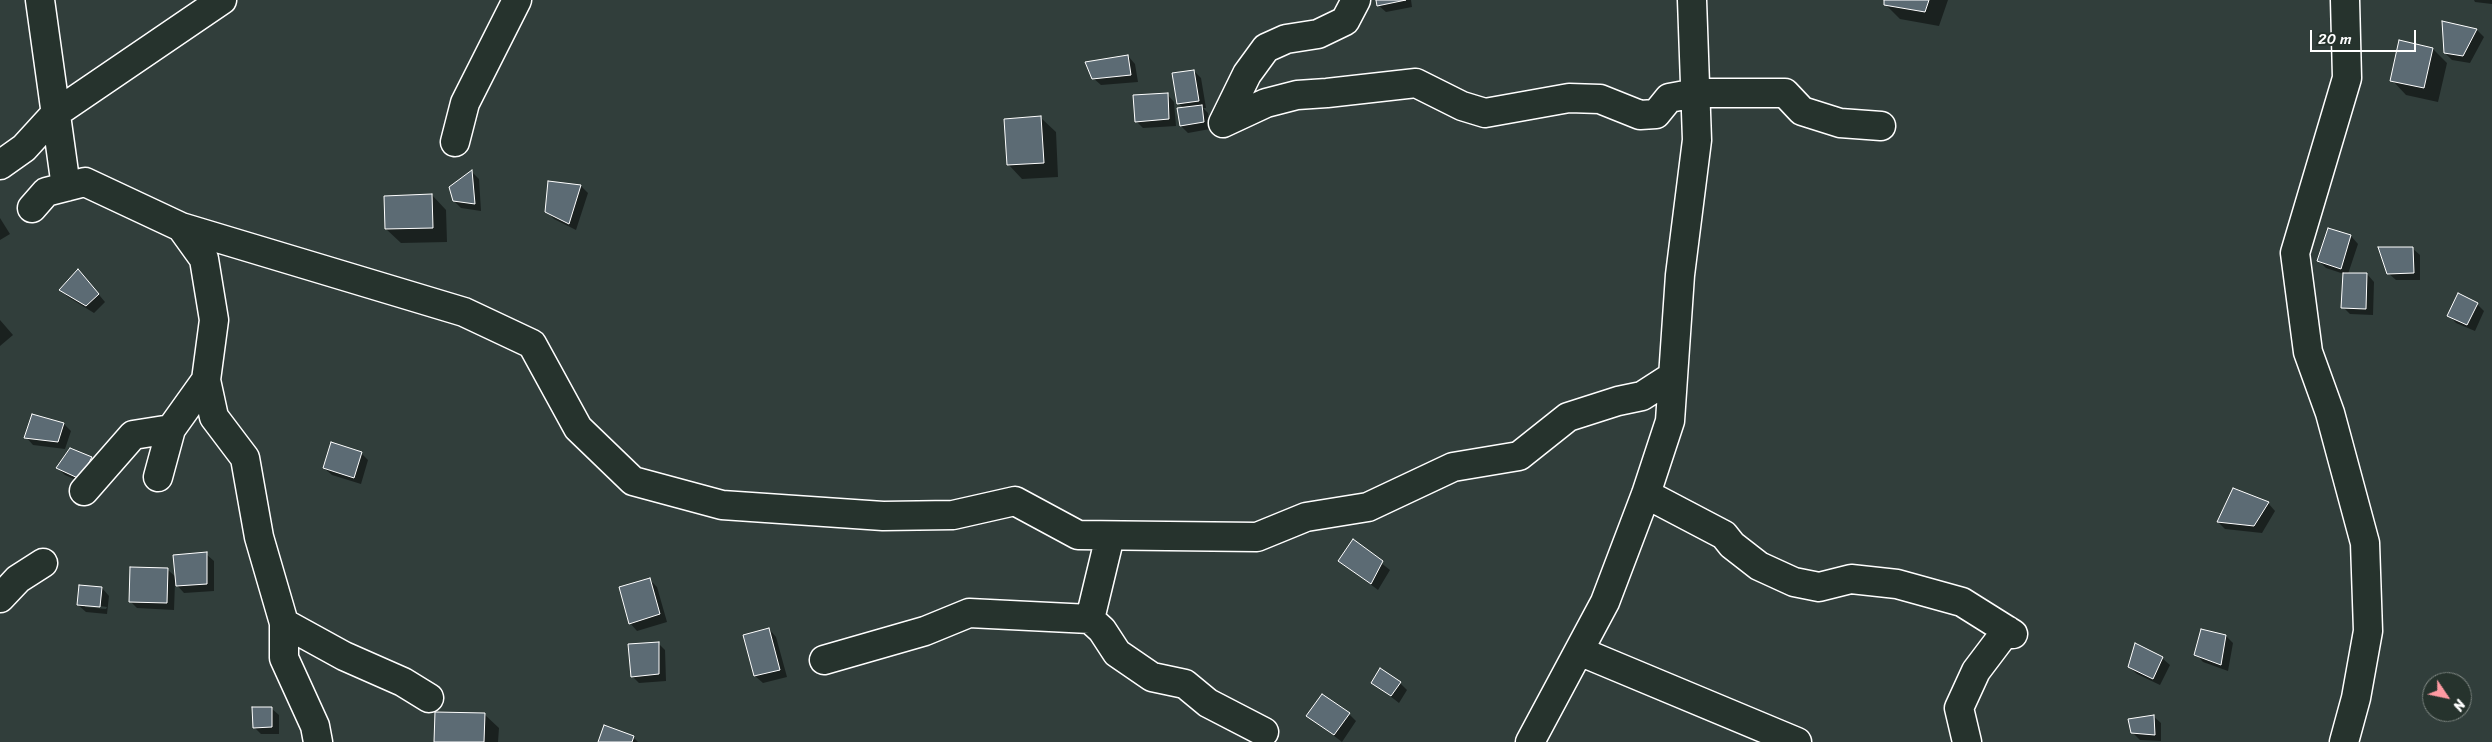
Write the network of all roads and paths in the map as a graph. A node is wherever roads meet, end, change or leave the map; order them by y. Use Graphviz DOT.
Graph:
graph roads {
  1 [pos="40,0"];
  2 [pos="222,0"];
  3 [pos="517,0"];
  4 [pos="1356,0"];
  5 [pos="1692,0"];
  6 [pos="2345,0"];
  7 [pos="1696,93"];
  8 [pos="56,113"];
  9 [pos="1881,126"];
  10 [pos="455,142"];
  11 [pos="0,165"];
  12 [pos="66,187"];
  13 [pos="32,208"];
  14 [pos="181,227"];
  15 [pos="1672,376"];
  16 [pos="206,380"];
  17 [pos="171,429"];
  18 [pos="158,477"];
  19 [pos="84,491"];
  20 [pos="1646,494"];
  21 [pos="1110,536"];
  22 [pos="43,564"];
  23 [pos="0,598"];
  24 [pos="1090,619"];
  25 [pos="284,623"];
  26 [pos="1579,651"];
  27 [pos="824,660"];
  28 [pos="429,698"];
  29 [pos="1264,732"];
  30 [pos="318,742"];
  31 [pos="1530,742"];
  32 [pos="1797,742"];
  33 [pos="1967,742"];
  34 [pos="2344,742"];
  1 -- 8 [label="street"];
  2 -- 8 [label="street"];
  3 -- 10 [label="street"];
  4 -- 7 [label="street"];
  5 -- 7 [label="street"];
  6 -- 34 [label="street"];
  7 -- 9 [label="street"];
  7 -- 15 [label="street"];
  8 -- 11 [label="street"];
  8 -- 12 [label="street"];
  12 -- 13 [label="street"];
  12 -- 14 [label="street"];
  14 -- 16 [label="street"];
  14 -- 21 [label="street"];
  15 -- 20 [label="street"];
  15 -- 21 [label="street"];
  16 -- 17 [label="street"];
  16 -- 25 [label="street"];
  17 -- 18 [label="street"];
  17 -- 19 [label="street"];
  20 -- 26 [label="street"];
  20 -- 33 [label="street"];
  21 -- 24 [label="street"];
  22 -- 23 [label="street"];
  24 -- 27 [label="street"];
  24 -- 29 [label="street"];
  25 -- 28 [label="street"];
  25 -- 30 [label="street"];
  26 -- 31 [label="street"];
  26 -- 32 [label="street"];
}
